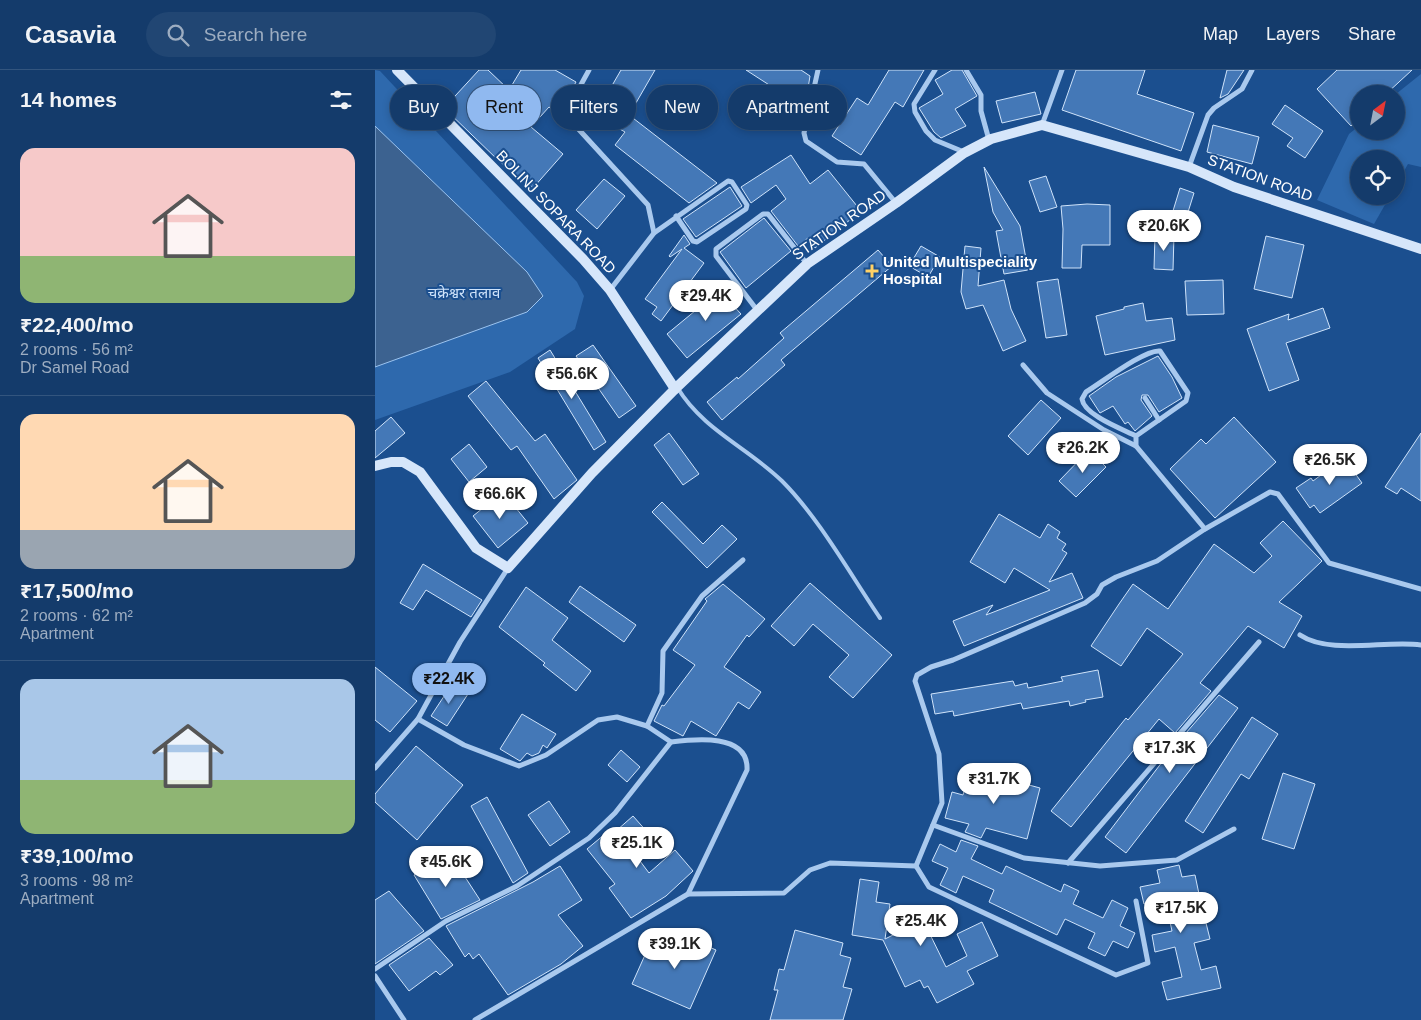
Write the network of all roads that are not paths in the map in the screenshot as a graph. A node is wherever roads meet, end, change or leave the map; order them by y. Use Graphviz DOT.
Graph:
graph roads {
  1 [pos="397,70"];
  2 [pos="589,70"];
  3 [pos="818,70"];
  4 [pos="935,70"];
  5 [pos="966,70"];
  6 [pos="1061,70"];
  7 [pos="1252,70"];
  8 [pos="1042,125"];
  9 [pos="989,140"];
  10 [pos="964,153"];
  11 [pos="1189,167"];
  12 [pos="896,204"];
  13 [pos="676,216"];
  14 [pos="655,232"];
  15 [pos="1421,249"];
  16 [pos="807,264"];
  17 [pos="610,290"];
  18 [pos="757,311"];
  19 [pos="1023,365"];
  20 [pos="676,388"];
  21 [pos="1145,398"];
  22 [pos="1159,420"];
  23 [pos="1136,436"];
  24 [pos="1136,446"];
  25 [pos="375,466"];
  26 [pos="1205,529"];
  27 [pos="743,560"];
  28 [pos="508,568"];
  29 [pos="1421,589"];
  30 [pos="880,618"];
  31 [pos="1300,635"];
  32 [pos="1259,642"];
  33 [pos="1421,645"];
  34 [pos="417,718"];
  35 [pos="647,726"];
  36 [pos="671,742"];
  37 [pos="375,768"];
  38 [pos="933,824"];
  39 [pos="1234,829"];
  40 [pos="1068,863"];
  41 [pos="916,866"];
  42 [pos="688,894"];
  43 [pos="1136,902"];
  44 [pos="375,969"];
  45 [pos="375,976"];
  46 [pos="404,1020"];
  47 [pos="475,1020"];
  1 -- 17 [label="main road, BOLINJ SOPARA ROAD"];
  2 -- 14 [label="street"];
  3 -- 12 [label="street"];
  4 -- 10 [label="street"];
  5 -- 9 [label="street"];
  6 -- 8 [label="street"];
  7 -- 11 [label="street"];
  8 -- 9 [label="main road, STATION ROAD"];
  8 -- 11 [label="main road, STATION ROAD"];
  9 -- 10 [label="main road, STATION ROAD"];
  10 -- 12 [label="main road, STATION ROAD"];
  11 -- 15 [label="main road, STATION ROAD"];
  12 -- 16 [label="main road, STATION ROAD"];
  13 -- 13 [label="street"];
  13 -- 14 [label="street"];
  14 -- 17 [label="street"];
  16 -- 18 [label="main road, STATION ROAD"];
  16 -- 18 [label="street"];
  17 -- 20 [label="main road, BOLINJ SOPARA ROAD"];
  18 -- 20 [label="main road, STATION ROAD"];
  19 -- 24 [label="street"];
  20 -- 28 [label="main road, STATION ROAD"];
  20 -- 30 [label="lane"];
  21 -- 22 [label="street"];
  22 -- 23 [label="street"];
  22 -- 23 [label="street"];
  23 -- 24 [label="street"];
  24 -- 26 [label="street"];
  25 -- 28 [label="main road"];
  26 -- 29 [label="street"];
  26 -- 38 [label="street"];
  27 -- 35 [label="street"];
  28 -- 34 [label="street"];
  31 -- 33 [label="street"];
  32 -- 40 [label="street"];
  34 -- 35 [label="street"];
  34 -- 37 [label="street"];
  35 -- 36 [label="street"];
  36 -- 42 [label="street"];
  36 -- 44 [label="street"];
  38 -- 40 [label="street"];
  38 -- 41 [label="street"];
  39 -- 40 [label="street"];
  41 -- 42 [label="street"];
  41 -- 43 [label="street"];
  42 -- 47 [label="street"];
  45 -- 46 [label="street"];
}
